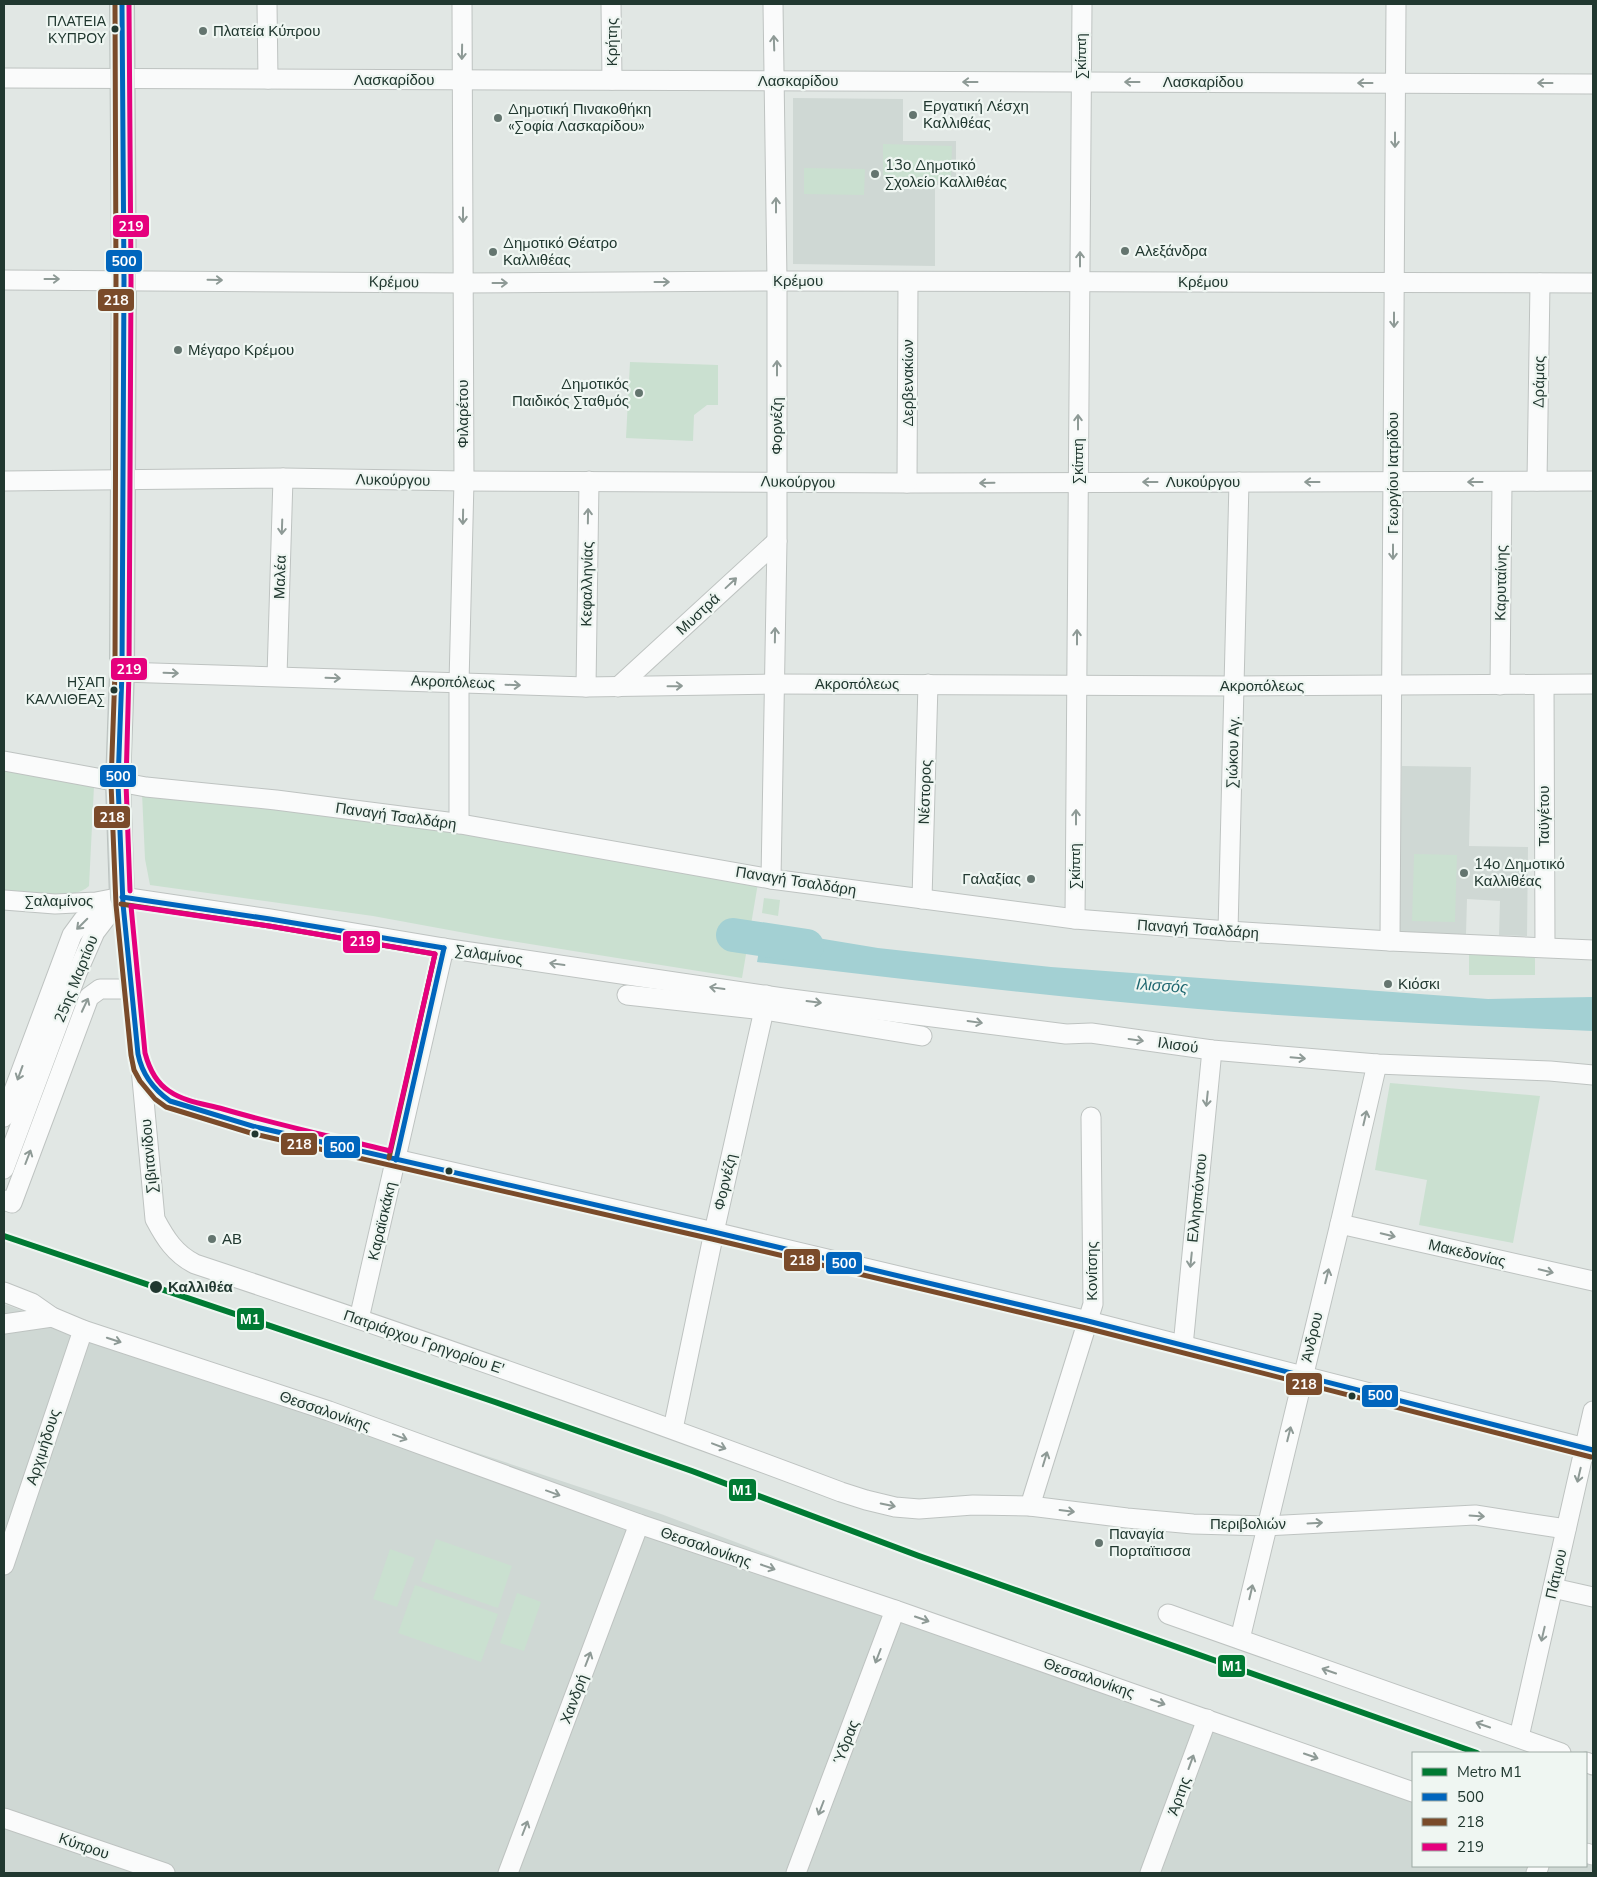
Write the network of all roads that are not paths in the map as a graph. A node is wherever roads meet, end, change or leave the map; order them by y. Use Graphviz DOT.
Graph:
graph roads {
  1 [pos="122,4"];
  2 [pos="267,4"];
  3 [pos="462,4"];
  4 [pos="612,4"];
  5 [pos="773,4"];
  6 [pos="1082,4"];
  7 [pos="1396,4"];
  8 [pos="4,78"];
  9 [pos="122,79"];
  10 [pos="268,79"];
  11 [pos="461,80"];
  12 [pos="612,80"];
  13 [pos="775,81"];
  14 [pos="1081,82"];
  15 [pos="1395,83"];
  16 [pos="1593,84"];
  17 [pos="124,279"];
  18 [pos="4,280"];
  19 [pos="777,281"];
  20 [pos="908,282"];
  21 [pos="1080,282"];
  22 [pos="463,283"];
  23 [pos="1395,283"];
  24 [pos="1540,283"];
  25 [pos="1593,283"];
  26 [pos="283,478"];
  27 [pos="122,480"];
  28 [pos="4,481"];
  29 [pos="464,481"];
  30 [pos="589,481"];
  31 [pos="1537,481"];
  32 [pos="1593,481"];
  33 [pos="777,482"];
  34 [pos="1078,482"];
  35 [pos="1240,482"];
  36 [pos="1393,482"];
  37 [pos="1502,482"];
  38 [pos="907,483"];
  39 [pos="777,541"];
  40 [pos="122,672"];
  41 [pos="277,676"];
  42 [pos="459,683"];
  43 [pos="773,684"];
  44 [pos="928,684"];
  45 [pos="1593,684"];
  46 [pos="1391,685"];
  47 [pos="1500,685"];
  48 [pos="1544,685"];
  49 [pos="1076,686"];
  50 [pos="1235,686"];
  51 [pos="586,687"];
  52 [pos="618,687"];
  53 [pos="11,762"];
  54 [pos="118,783"];
  55 [pos="459,824"];
  56 [pos="771,879"];
  57 [pos="122,897"];
  58 [pos="4,900"];
  59 [pos="922,900"];
  60 [pos="1075,919"];
  61 [pos="1228,932"];
  62 [pos="1390,942"];
  63 [pos="1544,947"];
  64 [pos="444,948"];
  65 [pos="1593,950"];
  66 [pos="131,990"];
  67 [pos="627,995"];
  68 [pos="765,1003"];
  69 [pos="922,1036"];
  70 [pos="1212,1050"];
  71 [pos="1377,1064"];
  72 [pos="141,1068"];
  73 [pos="1593,1075"];
  74 [pos="4,1117"];
  75 [pos="1091,1117"];
  76 [pos="396,1160"];
  77 [pos="4,1169"];
  78 [pos="8,1201"];
  79 [pos="1340,1224"];
  80 [pos="714,1232"];
  81 [pos="177,1253"];
  82 [pos="1593,1282"];
  83 [pos="4,1292"];
  84 [pos="52,1318"];
  85 [pos="359,1319"];
  86 [pos="1088,1321"];
  87 [pos="4,1324"];
  88 [pos="82,1330"];
  89 [pos="1183,1346"];
  90 [pos="1303,1377"];
  91 [pos="1593,1410"];
  92 [pos="673,1429"];
  93 [pos="1589,1449"];
  94 [pos="1030,1506"];
  95 [pos="639,1524"];
  96 [pos="1267,1526"];
  97 [pos="1566,1529"];
  98 [pos="4,1565"];
  99 [pos="1553,1588"];
  100 [pos="1593,1597"];
  101 [pos="895,1610"];
  102 [pos="1168,1614"];
  103 [pos="1240,1639"];
  104 [pos="1207,1720"];
  105 [pos="1519,1737"];
  106 [pos="1558,1752"];
  107 [pos="1412,1792"];
  108 [pos="4,1818"];
  109 [pos="165,1873"];
  110 [pos="508,1873"];
  111 [pos="796,1873"];
  112 [pos="1150,1873"];
  1 -- 9 [label="main road, Σιβιτανίδου"];
  2 -- 10 [label="street"];
  3 -- 11 [label="street, Φιλαρέτου, one-way"];
  4 -- 12 [label="street, Κρήτης"];
  13 -- 5 [label="street, Φορνέζη, one-way"];
  6 -- 14 [label="street, Σκίππη"];
  7 -- 15 [label="street, Γεωργίου Ιατρίδου"];
  8 -- 9 [label="street, Λασκαρίδου"];
  9 -- 10 [label="street, Λασκαρίδου"];
  9 -- 17 [label="main road, Σιβιτανίδου"];
  10 -- 11 [label="street, Λασκαρίδου"];
  11 -- 12 [label="street, Λασκαρίδου"];
  11 -- 22 [label="street, Φιλαρέτου, one-way"];
  12 -- 13 [label="street, Λασκαρίδου"];
  14 -- 13 [label="street, Λασκαρίδου, one-way"];
  19 -- 13 [label="street, Φορνέζη, one-way"];
  15 -- 14 [label="street, Λασκαρίδου, one-way"];
  21 -- 14 [label="street, Σκίππη, one-way"];
  16 -- 15 [label="street, Λασκαρίδου, one-way"];
  15 -- 23 [label="street, Γεωργίου Ιατρίδου, one-way"];
  18 -- 17 [label="street, Κρέμου, one-way"];
  17 -- 22 [label="street, Κρέμου, one-way"];
  17 -- 27 [label="main road, Σιβιτανίδου"];
  19 -- 20 [label="street, Κρέμου"];
  22 -- 19 [label="street, Κρέμου, one-way"];
  33 -- 19 [label="street, Φορνέζη, one-way"];
  20 -- 21 [label="street, Κρέμου"];
  20 -- 38 [label="street, Δερβενακίων"];
  21 -- 23 [label="street, Κρέμου"];
  34 -- 21 [label="street, Σκίππη, one-way"];
  22 -- 29 [label="street, Φιλαρέτου"];
  23 -- 24 [label="street, Κρέμου"];
  23 -- 36 [label="street, Γεωργίου Ιατρίδου, one-way"];
  24 -- 25 [label="street, Κρέμου"];
  24 -- 31 [label="street, Δράμας"];
  26 -- 27 [label="street, Λυκούργου"];
  26 -- 29 [label="street, Λυκούργου"];
  26 -- 41 [label="street, Μαλέα, one-way"];
  27 -- 28 [label="street, Λυκούργου"];
  27 -- 40 [label="main road, Σιβιτανίδου"];
  29 -- 30 [label="street, Λυκούργου"];
  29 -- 42 [label="street, Φιλαρέτου, one-way"];
  30 -- 33 [label="street, Λυκούργου"];
  51 -- 30 [label="street, Κεφαλληνίας, one-way"];
  31 -- 32 [label="street, Λυκούργου"];
  31 -- 37 [label="street, Λυκούργου"];
  33 -- 38 [label="street, Λυκούργου"];
  33 -- 39 [label="street, Φορνέζη"];
  35 -- 34 [label="street, Λυκούργου, one-way"];
  34 -- 38 [label="street, Λυκούργου, one-way"];
  49 -- 34 [label="street, Σκίππη, one-way"];
  36 -- 35 [label="street, Λυκούργου, one-way"];
  35 -- 50 [label="street, Σιώκου Αγ."];
  37 -- 36 [label="street, Λυκούργου, one-way"];
  36 -- 46 [label="street, Γεωργίου Ιατρίδου, one-way"];
  37 -- 47 [label="street, Καρυταίνης"];
  43 -- 39 [label="street, Φορνέζη, one-way"];
  52 -- 39 [label="street, Μυστρά, one-way"];
  40 -- 41 [label="street, Ακροπόλεως, one-way"];
  40 -- 54 [label="main road, Σιβιτανίδου"];
  41 -- 42 [label="street, Ακροπόλεως, one-way"];
  42 -- 51 [label="street, Ακροπόλεως, one-way"];
  42 -- 55 [label="street, Φιλαρέτου"];
  43 -- 44 [label="street, Ακροπόλεως"];
  52 -- 43 [label="street, Ακροπόλεως, one-way"];
  43 -- 56 [label="street, Φορνέζη"];
  44 -- 49 [label="street, Ακροπόλεως"];
  44 -- 59 [label="street, Νέστορος"];
  45 -- 48 [label="street, Ακροπόλεως"];
  46 -- 47 [label="street, Ακροπόλεως"];
  46 -- 50 [label="street, Ακροπόλεως"];
  46 -- 62 [label="street, Γεωργίου Ιατρίδου"];
  47 -- 48 [label="street, Ακροπόλεως"];
  48 -- 63 [label="street, Ταϋγέτου"];
  49 -- 50 [label="street, Ακροπόλεως"];
  60 -- 49 [label="street, Σκίππη, one-way"];
  50 -- 61 [label="street, Σιώκου Αγ."];
  51 -- 52 [label="street, Ακροπόλεως"];
  53 -- 54 [label="street, Παναγή Τσαλδάρη"];
  54 -- 55 [label="street, Παναγή Τσαλδάρη"];
  54 -- 57 [label="main road, Σιβιτανίδου"];
  55 -- 56 [label="street, Παναγή Τσαλδάρη"];
  56 -- 59 [label="street, Παναγή Τσαλδάρη"];
  57 -- 58 [label="street, Σαλαμίνος"];
  57 -- 64 [label="street, Σαλαμίνος"];
  57 -- 66 [label="street, Σιβιτανίδου"];
  57 -- 74 [label="street, 25ης Μαρτίου, one-way"];
  57 -- 77 [label="street, 25ης Μαρτίου"];
  59 -- 60 [label="street, Παναγή Τσαλδάρη"];
  60 -- 61 [label="street, Παναγή Τσαλδάρη"];
  61 -- 62 [label="street, Παναγή Τσαλδάρη"];
  62 -- 63 [label="street, Παναγή Τσαλδάρη"];
  63 -- 65 [label="street, Παναγή Τσαλδάρη"];
  68 -- 64 [label="street, Σαλαμίνος, one-way"];
  64 -- 76 [label="street, Καραϊσκάκη"];
  66 -- 72 [label="street, Σιβιτανίδου"];
  78 -- 66 [label="street, 25ης Μαρτίου, one-way"];
  67 -- 68 [label="street, Σαλαμίνος"];
  68 -- 69 [label="street, Σαλαμίνος"];
  68 -- 70 [label="street, Ιλισού, one-way"];
  68 -- 80 [label="street, Φορνέζη"];
  70 -- 71 [label="street, Ιλισού, one-way"];
  70 -- 89 [label="street, Ελλησπόντου, one-way"];
  71 -- 73 [label="street, Ιλισού"];
  79 -- 71 [label="street, Άνδρου, one-way"];
  72 -- 76 [label="street"];
  72 -- 81 [label="street, Σιβιτανίδου"];
  75 -- 86 [label="street, Κονίτσης"];
  76 -- 80 [label="street"];
  76 -- 85 [label="street, Καραϊσκάκη"];
  79 -- 82 [label="street, Μακεδονίας, one-way"];
  90 -- 79 [label="street, Άνδρου, one-way"];
  80 -- 86 [label="street"];
  80 -- 92 [label="street, Φορνέζη"];
  81 -- 85 [label="street, Πατριάρχου Γρηγορίου Ε'"];
  83 -- 84 [label="street, Θεσσαλονίκης"];
  84 -- 87 [label="street"];
  84 -- 88 [label="street, Θεσσαλονίκης"];
  85 -- 92 [label="street, Πατριάρχου Γρηγορίου Ε'"];
  86 -- 89 [label="street"];
  94 -- 86 [label="street, Κονίτσης, one-way"];
  88 -- 95 [label="street, Θεσσαλονίκης, one-way"];
  88 -- 98 [label="street, Αρχιμήδους"];
  89 -- 90 [label="street"];
  90 -- 93 [label="street"];
  96 -- 90 [label="street, Άνδρου, one-way"];
  91 -- 93 [label="street, Πάτμου"];
  92 -- 94 [label="street, Περιβολιών, one-way"];
  93 -- 97 [label="street, Πάτμου, one-way"];
  94 -- 96 [label="street, Περιβολιών, one-way"];
  95 -- 101 [label="street, Θεσσαλονίκης, one-way"];
  110 -- 95 [label="street, Χανδρή, one-way"];
  96 -- 97 [label="street, Περιβολιών, one-way"];
  103 -- 96 [label="street, Άνδρου, one-way"];
  97 -- 99 [label="street, Πάτμου"];
  99 -- 100 [label="street"];
  99 -- 105 [label="street, Πάτμου, one-way"];
  101 -- 104 [label="street, Θεσσαλονίκης, one-way"];
  101 -- 111 [label="street, Ύδρας, one-way"];
  102 -- 103 [label="street"];
  105 -- 103 [label="street, one-way"];
  104 -- 107 [label="street, Θεσσαλονίκης, one-way"];
  112 -- 104 [label="street, Άρτης, one-way"];
  105 -- 106 [label="street"];
  108 -- 109 [label="street, Κύπρου"];
}
